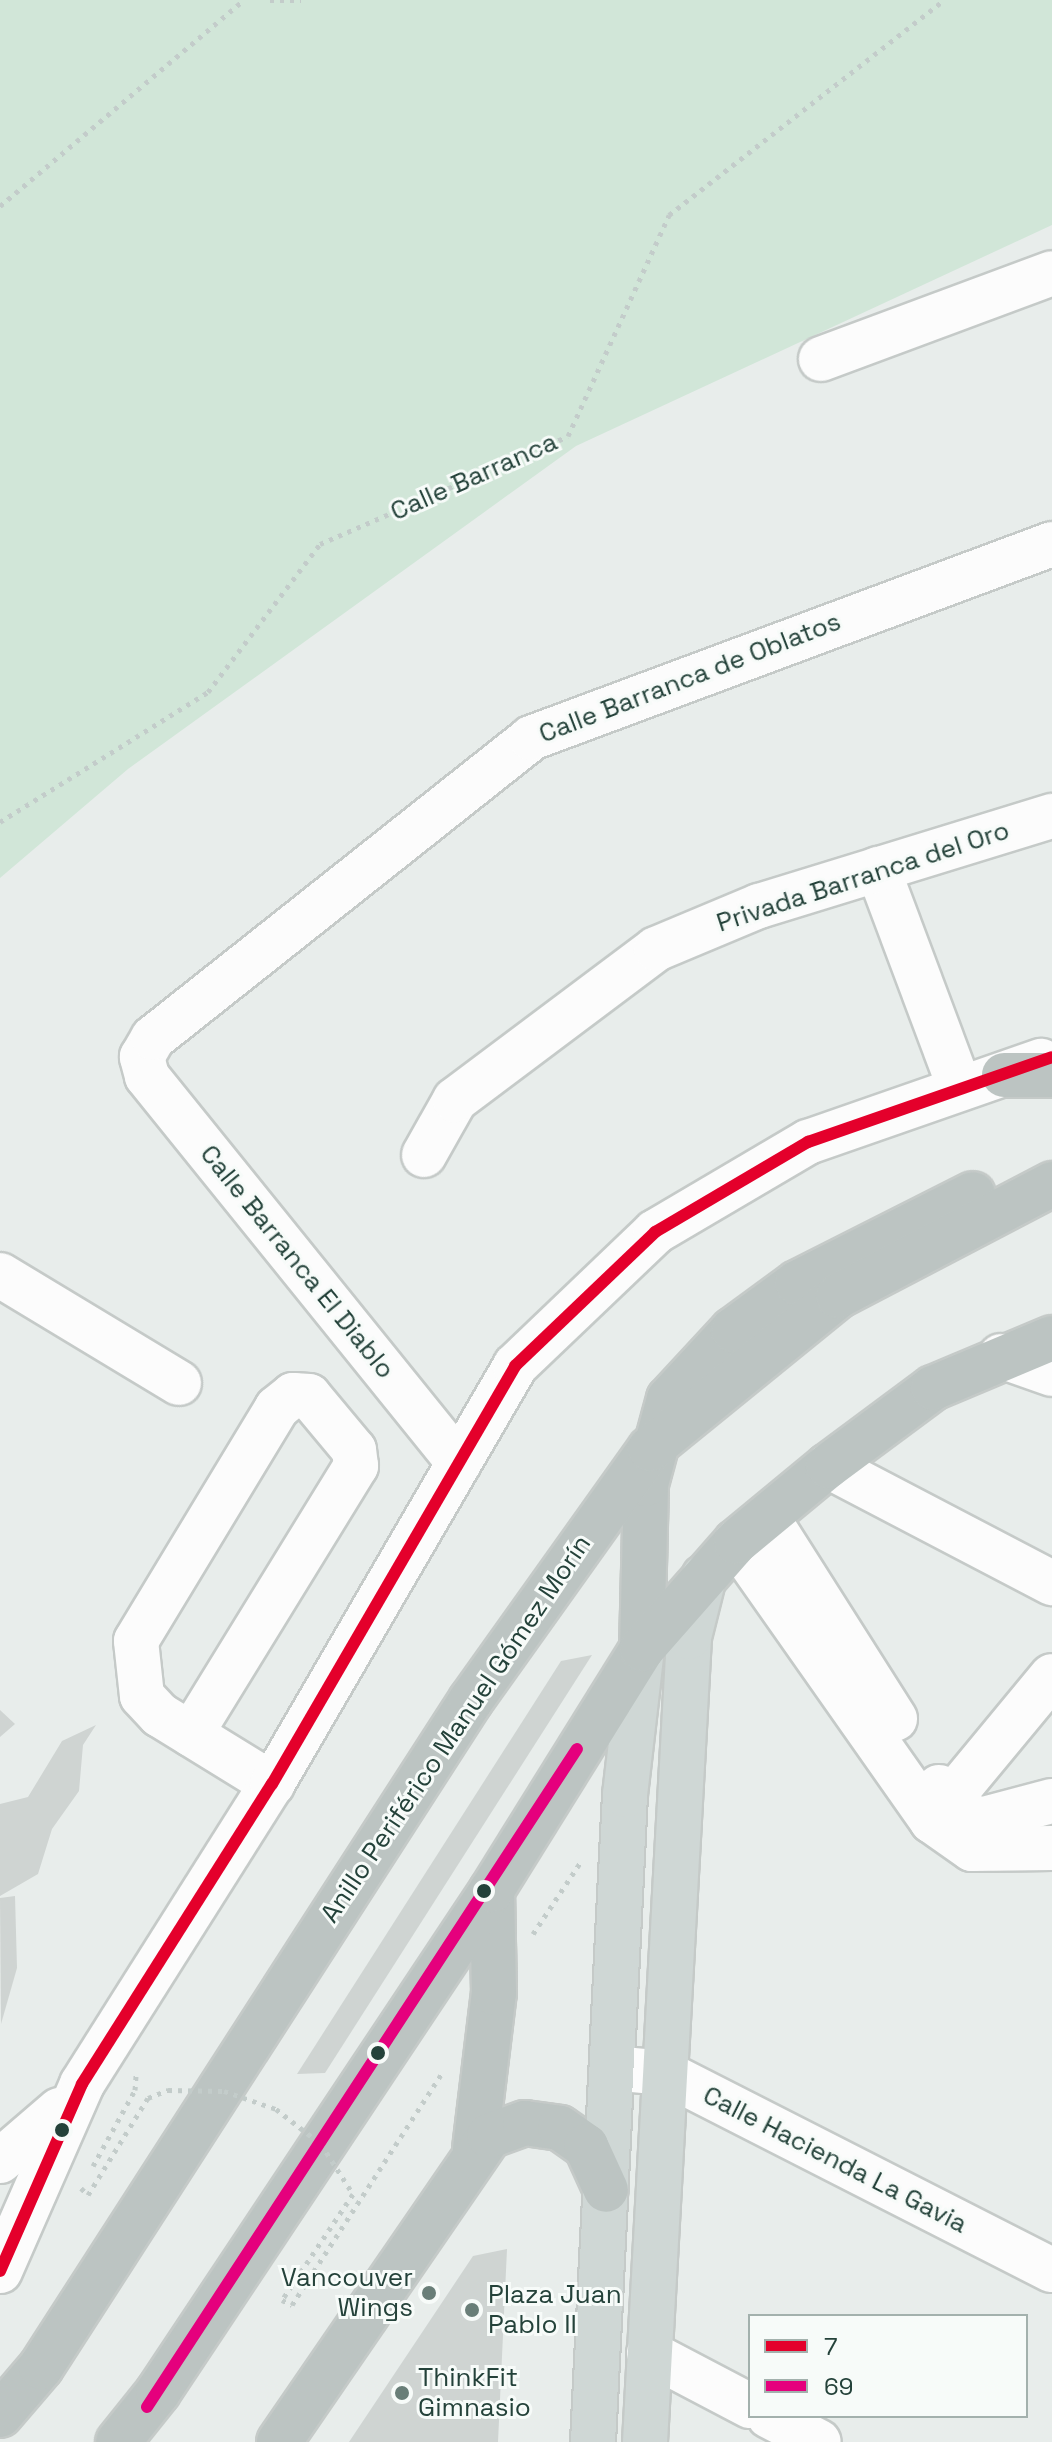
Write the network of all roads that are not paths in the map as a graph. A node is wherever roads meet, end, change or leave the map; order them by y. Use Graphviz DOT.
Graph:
graph roads {
  1 [pos="1052,273"];
  2 [pos="821,359"];
  3 [pos="1052,544"];
  4 [pos="1052,816"];
  5 [pos="878,869"];
  6 [pos="142,1057"];
  7 [pos="1052,1057"];
  8 [pos="1004,1075"];
  9 [pos="1052,1075"];
  10 [pos="959,1086"];
  11 [pos="424,1155"];
  12 [pos="1052,1160"];
  13 [pos="1052,1184"];
  14 [pos="0,1275"];
  15 [pos="1052,1338"];
  16 [pos="1001,1356"];
  17 [pos="1052,1374"];
  18 [pos="179,1383"];
  19 [pos="650,1449"];
  20 [pos="459,1463"];
  21 [pos="828,1466"];
  22 [pos="752,1529"];
  23 [pos="704,1577"];
  24 [pos="1052,1583"];
  25 [pos="642,1649"];
  26 [pos="1052,1676"];
  27 [pos="191,1734"];
  28 [pos="272,1784"];
  29 [pos="1052,1801"];
  30 [pos="941,1813"];
  31 [pos="1052,1848"];
  32 [pos="492,1890"];
  33 [pos="612,2068"];
  34 [pos="665,2073"];
  35 [pos="82,2084"];
  36 [pos="475,2149"];
  37 [pos="0,2161"];
  38 [pos="606,2190"];
  39 [pos="1049,2261"];
  40 [pos="0,2271"];
  41 [pos="649,2353"];
  42 [pos="748,2405"];
  43 [pos="0,2415"];
  44 [pos="773,2418"];
  45 [pos="118,2442"];
  46 [pos="279,2442"];
  47 [pos="593,2442"];
  48 [pos="645,2442"];
  49 [pos="819,2442"];
  1 -- 2 [label="street"];
  3 -- 6 [label="street, Calle Barranca de Oblatos"];
  4 -- 5 [label="street, Privada Barranca del Oro"];
  5 -- 10 [label="street"];
  5 -- 11 [label="street, Privada Barranca del Oro"];
  6 -- 20 [label="street, Calle Barranca El Diablo"];
  7 -- 8 [label="street"];
  8 -- 9 [label="highway"];
  8 -- 10 [label="street"];
  10 -- 20 [label="street"];
  12 -- 19 [label="highway"];
  13 -- 19 [label="highway, Anillo Periférico Manuel Gómez Morín"];
  14 -- 18 [label="street"];
  15 -- 16 [label="highway"];
  16 -- 17 [label="street"];
  16 -- 21 [label="highway"];
  19 -- 25 [label="highway"];
  19 -- 43 [label="highway, Anillo Periférico Manuel Gómez Morín"];
  20 -- 28 [label="street"];
  21 -- 22 [label="highway"];
  21 -- 24 [label="street"];
  22 -- 23 [label="highway"];
  22 -- 30 [label="street"];
  23 -- 25 [label="highway"];
  23 -- 34 [label="main road"];
  25 -- 32 [label="highway"];
  25 -- 33 [label="main road"];
  26 -- 30 [label="street"];
  27 -- 27 [label="street"];
  27 -- 28 [label="street"];
  28 -- 35 [label="street"];
  29 -- 30 [label="street"];
  30 -- 31 [label="street"];
  32 -- 36 [label="highway"];
  32 -- 45 [label="highway"];
  33 -- 34 [label="street, Calle Hacienda La Gavia"];
  33 -- 38 [label="main road"];
  34 -- 39 [label="street, Calle Hacienda La Gavia"];
  34 -- 41 [label="main road"];
  35 -- 37 [label="street"];
  35 -- 40 [label="street"];
  36 -- 38 [label="highway"];
  36 -- 46 [label="highway"];
  38 -- 47 [label="main road"];
  41 -- 42 [label="street"];
  41 -- 48 [label="main road"];
  44 -- 49 [label="street"];
}
